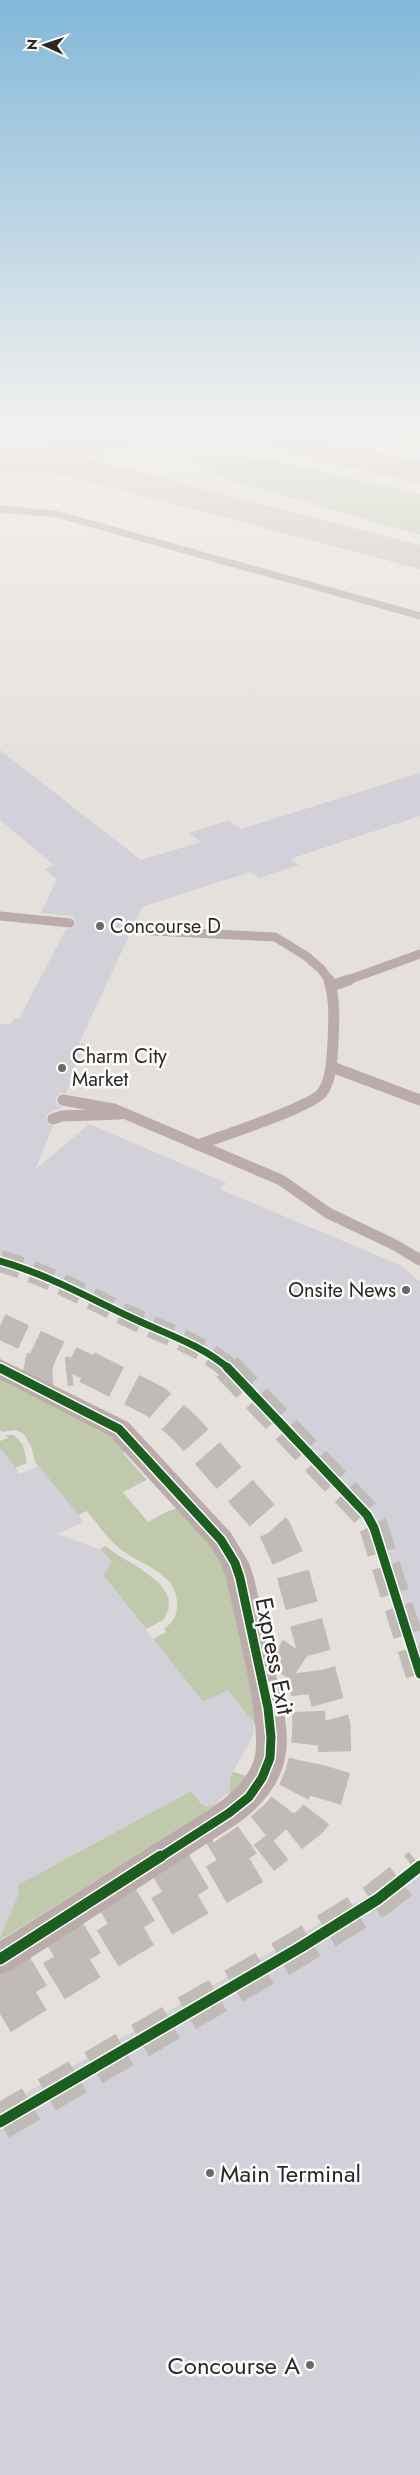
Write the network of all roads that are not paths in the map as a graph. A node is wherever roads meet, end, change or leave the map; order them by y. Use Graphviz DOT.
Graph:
graph roads {
  1 [pos="173,546"];
  2 [pos="420,616"];
  3 [pos="0,916"];
  4 [pos="70,923"];
  5 [pos="131,930"];
  6 [pos="420,954"];
  7 [pos="331,986"];
  8 [pos="332,1068"];
  9 [pos="63,1100"];
  10 [pos="420,1100"];
  11 [pos="127,1114"];
  12 [pos="53,1119"];
  13 [pos="198,1145"];
  14 [pos="420,1260"];
  15 [pos="0,1357"];
  16 [pos="12,1367"];
  17 [pos="235,1563"];
  18 [pos="275,1652"];
  19 [pos="0,1959"];
  1 -- 2 [label="lane"];
  3 -- 4 [label="lane"];
  5 -- 7 [label="lane"];
  6 -- 7 [label="lane"];
  7 -- 8 [label="lane"];
  8 -- 10 [label="lane"];
  8 -- 13 [label="lane"];
  9 -- 11 [label="lane"];
  11 -- 12 [label="lane"];
  11 -- 13 [label="lane"];
  13 -- 14 [label="lane"];
  15 -- 16 [label="street, Express Exit"];
  16 -- 17 [label="street, Express Exit"];
  17 -- 18 [label="street, Express Exit"];
  17 -- 19 [label="street, Express Exit"];
}
